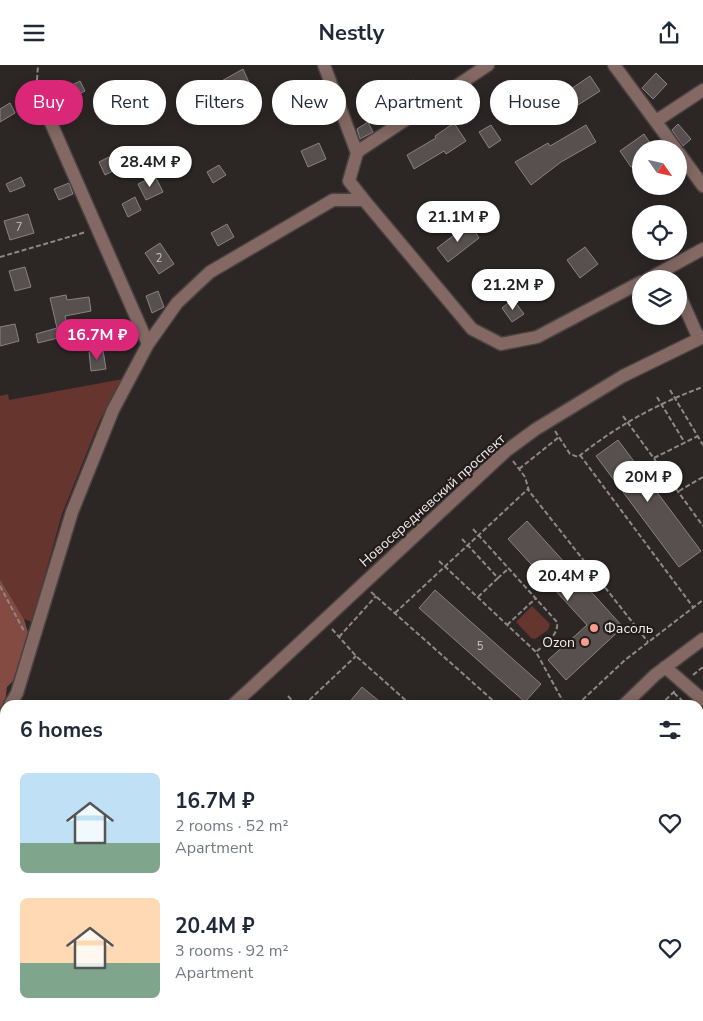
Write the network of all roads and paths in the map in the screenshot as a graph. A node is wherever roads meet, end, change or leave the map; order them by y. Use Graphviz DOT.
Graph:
graph roads {
  1 [pos="324,65"];
  2 [pos="488,65"];
  3 [pos="614,65"];
  4 [pos="703,90"];
  5 [pos="656,121"];
  6 [pos="51,125"];
  7 [pos="670,140"];
  8 [pos="357,153"];
  9 [pos="688,165"];
  10 [pos="703,186"];
  11 [pos="364,199"];
  12 [pos="96,229"];
  13 [pos="703,249"];
  14 [pos="0,257"];
  15 [pos="674,270"];
  16 [pos="632,287"];
  17 [pos="687,311"];
  18 [pos="701,338"];
  19 [pos="148,344"];
  20 [pos="703,387"];
  21 [pos="670,390"];
  22 [pos="657,397"];
  23 [pos="675,398"];
  24 [pos="662,404"];
  25 [pos="623,416"];
  26 [pos="549,421"];
  27 [pos="627,423"];
  28 [pos="698,436"];
  29 [pos="559,437"];
  30 [pos="685,443"];
  31 [pos="703,445"];
  32 [pos="506,451"];
  33 [pos="580,455"];
  34 [pos="654,458"];
  35 [pos="519,469"];
  36 [pos="703,477"];
  37 [pos="528,489"];
  38 [pos="678,491"];
  39 [pos="703,517"];
  40 [pos="699,520"];
  41 [pos="703,526"];
  42 [pos="473,529"];
  43 [pos="479,535"];
  44 [pos="462,539"];
  45 [pos="468,545"];
  46 [pos="438,561"];
  47 [pos="445,567"];
  48 [pos="509,568"];
  49 [pos="498,578"];
  50 [pos="362,584"];
  51 [pos="0,587"];
  52 [pos="376,596"];
  53 [pos="477,597"];
  54 [pos="536,598"];
  55 [pos="703,600"];
  56 [pos="694,607"];
  57 [pos="395,613"];
  58 [pos="324,620"];
  59 [pos="507,625"];
  60 [pos="24,632"];
  61 [pos="339,637"];
  62 [pos="703,639"];
  63 [pos="648,642"];
  64 [pos="536,652"];
  65 [pos="356,657"];
  66 [pos="665,667"];
  67 [pos="673,693"];
  68 [pos="288,697"];
  69 [pos="13,700"];
  70 [pos="237,700"];
  71 [pos="291,700"];
  72 [pos="310,700"];
  73 [pos="405,700"];
  74 [pos="492,700"];
  75 [pos="562,700"];
  76 [pos="582,700"];
  77 [pos="629,700"];
  78 [pos="681,700"];
  79 [pos="703,700"];
  1 -- 8 [label="street"];
  2 -- 8 [label="street"];
  3 -- 5 [label="street"];
  4 -- 5 [label="street"];
  5 -- 7 [label="street"];
  6 -- 12 [label="street"];
  8 -- 11 [label="street"];
  9 -- 10 [label="street"];
  11 -- 16 [label="street"];
  11 -- 19 [label="street"];
  12 -- 14 [label="path"];
  12 -- 19 [label="street"];
  13 -- 15 [label="street"];
  17 -- 18 [label="street"];
  18 -- 26 [label="street, Новосередневский проспект"];
  19 -- 69 [label="street"];
  20 -- 23 [label="path"];
  21 -- 23 [label="path"];
  22 -- 24 [label="path"];
  23 -- 24 [label="path"];
  23 -- 28 [label="path"];
  24 -- 27 [label="path"];
  24 -- 30 [label="path"];
  25 -- 27 [label="path"];
  26 -- 29 [label="path"];
  26 -- 32 [label="street, Новосередневский проспект"];
  27 -- 33 [label="path"];
  27 -- 34 [label="path"];
  28 -- 30 [label="path"];
  28 -- 31 [label="path"];
  29 -- 33 [label="path"];
  29 -- 35 [label="path"];
  30 -- 34 [label="path"];
  32 -- 35 [label="path"];
  32 -- 50 [label="street, Новосередневский проспект"];
  33 -- 56 [label="path"];
  34 -- 38 [label="path"];
  35 -- 37 [label="path"];
  36 -- 38 [label="path"];
  37 -- 43 [label="path"];
  37 -- 63 [label="path"];
  38 -- 40 [label="path"];
  39 -- 40 [label="path"];
  40 -- 41 [label="path"];
  42 -- 43 [label="path"];
  43 -- 45 [label="path"];
  43 -- 48 [label="path"];
  44 -- 45 [label="path"];
  45 -- 47 [label="path"];
  45 -- 49 [label="path"];
  46 -- 47 [label="path"];
  47 -- 53 [label="path"];
  47 -- 57 [label="path"];
  48 -- 49 [label="path"];
  48 -- 54 [label="path"];
  49 -- 53 [label="path"];
  50 -- 52 [label="path"];
  50 -- 58 [label="street, Новосередневский проспект"];
  51 -- 60 [label="path"];
  52 -- 57 [label="path"];
  52 -- 61 [label="path"];
  53 -- 59 [label="path"];
  54 -- 59 [label="path"];
  54 -- 64 [label="path"];
  55 -- 56 [label="path"];
  56 -- 63 [label="path"];
  57 -- 74 [label="path"];
  58 -- 61 [label="path"];
  58 -- 70 [label="street, Новосередневский проспект"];
  59 -- 64 [label="path"];
  61 -- 65 [label="path"];
  62 -- 66 [label="street"];
  63 -- 76 [label="path"];
  64 -- 75 [label="path"];
  65 -- 72 [label="path"];
  65 -- 73 [label="path"];
  66 -- 77 [label="street"];
  66 -- 79 [label="street"];
  67 -- 78 [label="path"];
  68 -- 71 [label="path"];
}
